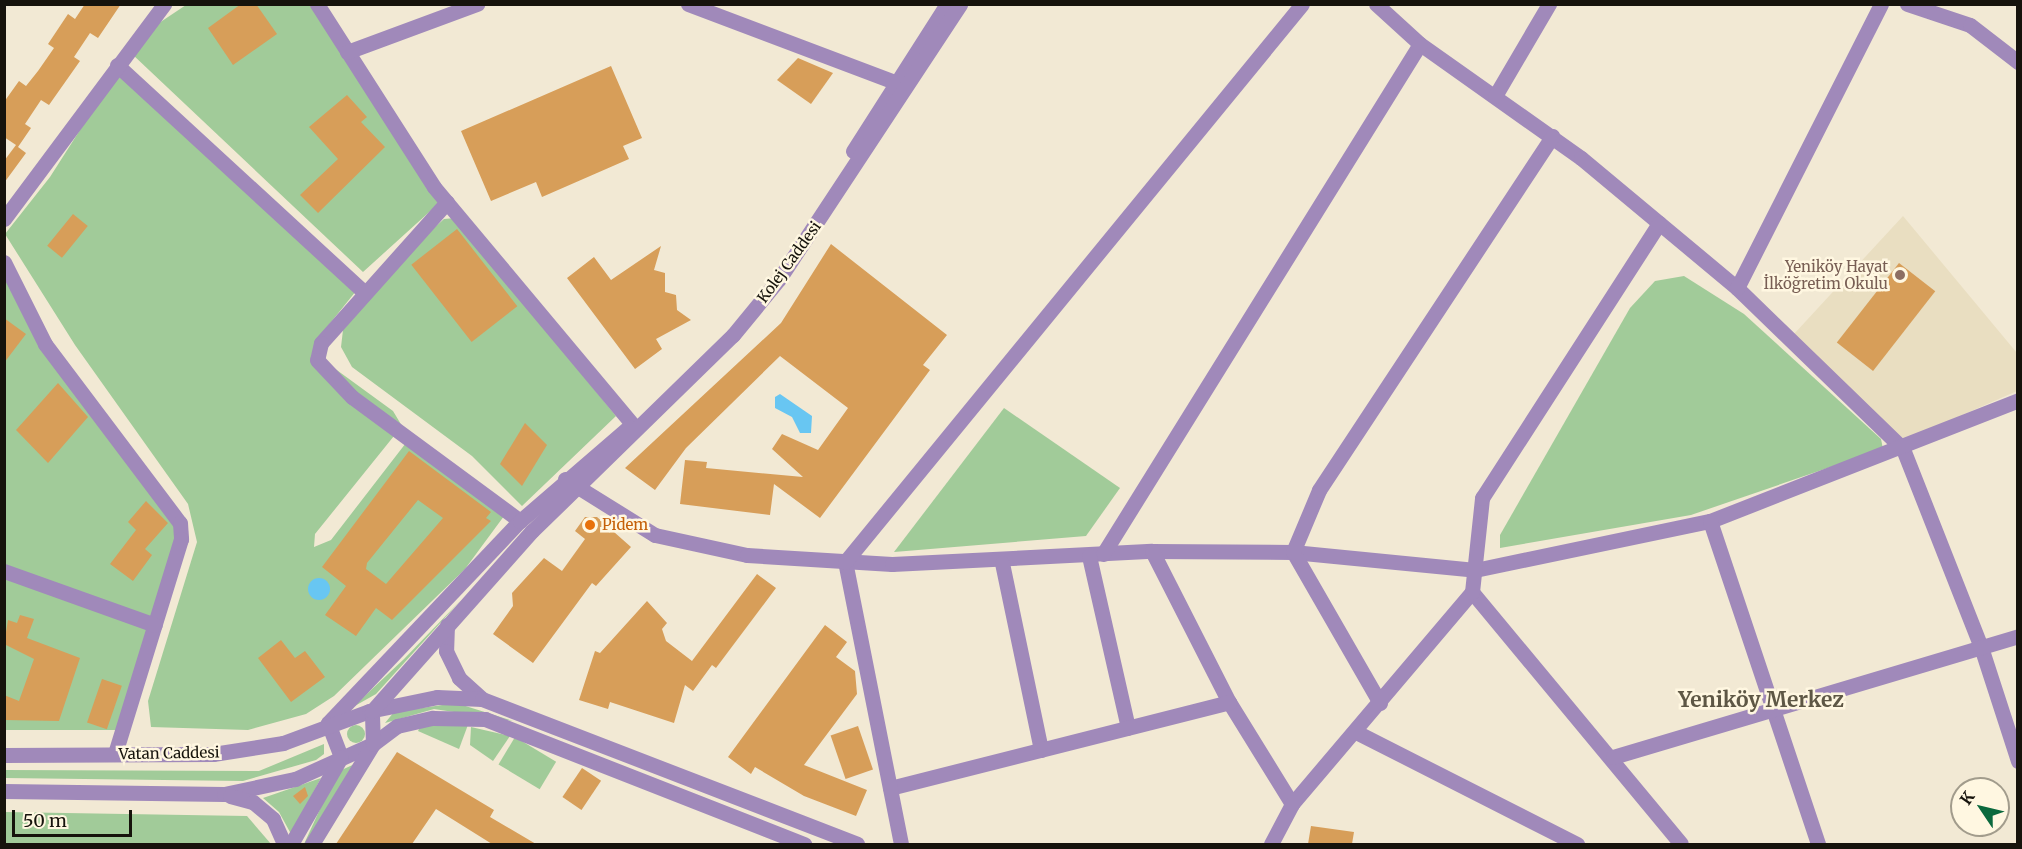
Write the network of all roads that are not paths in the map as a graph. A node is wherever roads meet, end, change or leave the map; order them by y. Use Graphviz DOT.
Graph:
graph roads {
  1 [pos="164,4"];
  2 [pos="317,4"];
  3 [pos="477,4"];
  4 [pos="688,4"];
  5 [pos="947,4"];
  6 [pos="960,4"];
  7 [pos="1302,4"];
  8 [pos="1376,4"];
  9 [pos="1549,4"];
  10 [pos="1881,4"];
  11 [pos="1907,4"];
  12 [pos="1420,44"];
  13 [pos="347,52"];
  14 [pos="2018,62"];
  15 [pos="117,65"];
  16 [pos="897,83"];
  17 [pos="1495,96"];
  18 [pos="1551,136"];
  19 [pos="447,202"];
  20 [pos="4,219"];
  21 [pos="1659,224"];
  22 [pos="4,262"];
  23 [pos="1737,288"];
  24 [pos="364,292"];
  25 [pos="2018,400"];
  26 [pos="632,424"];
  27 [pos="1903,449"];
  28 [pos="572,483"];
  29 [pos="520,521"];
  30 [pos="1710,521"];
  31 [pos="1152,551"];
  32 [pos="1293,552"];
  33 [pos="1096,555"];
  34 [pos="845,562"];
  35 [pos="1002,563"];
  36 [pos="1475,570"];
  37 [pos="4,571"];
  38 [pos="1472,592"];
  39 [pos="155,625"];
  40 [pos="447,625"];
  41 [pos="2018,636"];
  42 [pos="1981,647"];
  43 [pos="482,699"];
  44 [pos="1229,702"];
  45 [pos="1380,703"];
  46 [pos="1772,710"];
  47 [pos="372,711"];
  48 [pos="328,723"];
  49 [pos="1128,728"];
  50 [pos="1356,732"];
  51 [pos="373,744"];
  52 [pos="1041,750"];
  53 [pos="115,754"];
  54 [pos="4,755"];
  55 [pos="341,757"];
  56 [pos="1613,757"];
  57 [pos="2018,761"];
  58 [pos="890,788"];
  59 [pos="4,791"];
  60 [pos="224,794"];
  61 [pos="1292,804"];
  62 [pos="284,844"];
  63 [pos="291,844"];
  64 [pos="312,844"];
  65 [pos="804,844"];
  66 [pos="856,844"];
  67 [pos="901,844"];
  68 [pos="1271,844"];
  69 [pos="1577,844"];
  70 [pos="1681,844"];
  71 [pos="1818,844"];
  1 -- 15 [label="street"];
  2 -- 13 [label="street"];
  3 -- 13 [label="street"];
  4 -- 16 [label="street"];
  5 -- 16 [label="street, Kolej Caddesi"];
  6 -- 28 [label="street, Kolej Caddesi"];
  7 -- 34 [label="street"];
  8 -- 12 [label="street"];
  9 -- 17 [label="street"];
  10 -- 23 [label="street"];
  11 -- 14 [label="street"];
  12 -- 17 [label="street"];
  12 -- 33 [label="street"];
  13 -- 19 [label="street"];
  15 -- 20 [label="street"];
  15 -- 24 [label="street"];
  16 -- 26 [label="street, Kolej Caddesi"];
  17 -- 18 [label="street"];
  18 -- 21 [label="street"];
  18 -- 32 [label="street"];
  19 -- 24 [label="street"];
  19 -- 26 [label="street"];
  21 -- 23 [label="street"];
  21 -- 36 [label="street"];
  22 -- 39 [label="street"];
  23 -- 27 [label="street"];
  24 -- 29 [label="street"];
  25 -- 27 [label="street"];
  26 -- 28 [label="street, Kolej Caddesi"];
  27 -- 30 [label="street"];
  27 -- 42 [label="street"];
  28 -- 29 [label="street"];
  28 -- 34 [label="street"];
  28 -- 40 [label="street"];
  29 -- 48 [label="street"];
  30 -- 36 [label="street"];
  30 -- 46 [label="street"];
  31 -- 32 [label="street"];
  31 -- 33 [label="street"];
  31 -- 44 [label="street"];
  32 -- 36 [label="street"];
  32 -- 45 [label="street"];
  33 -- 35 [label="street"];
  33 -- 49 [label="street"];
  34 -- 35 [label="street"];
  34 -- 58 [label="street"];
  35 -- 52 [label="street"];
  36 -- 38 [label="street"];
  37 -- 39 [label="street"];
  38 -- 45 [label="street"];
  38 -- 56 [label="street"];
  39 -- 53 [label="street"];
  40 -- 43 [label="street"];
  40 -- 47 [label="street"];
  41 -- 42 [label="street"];
  42 -- 46 [label="street"];
  42 -- 57 [label="street"];
  43 -- 47 [label="street"];
  43 -- 66 [label="street"];
  44 -- 49 [label="street"];
  44 -- 61 [label="street"];
  45 -- 50 [label="street"];
  46 -- 56 [label="street"];
  46 -- 71 [label="street"];
  47 -- 48 [label="street"];
  47 -- 51 [label="street"];
  48 -- 53 [label="street, Vatan Caddesi"];
  48 -- 55 [label="street"];
  49 -- 52 [label="street"];
  50 -- 61 [label="street"];
  50 -- 69 [label="street"];
  51 -- 55 [label="street"];
  51 -- 64 [label="street"];
  51 -- 65 [label="street"];
  52 -- 58 [label="street"];
  53 -- 54 [label="street, Vatan Caddesi"];
  55 -- 60 [label="street"];
  55 -- 63 [label="street"];
  56 -- 70 [label="street"];
  58 -- 67 [label="street"];
  59 -- 60 [label="street"];
  60 -- 62 [label="street"];
  61 -- 68 [label="street"];
}
